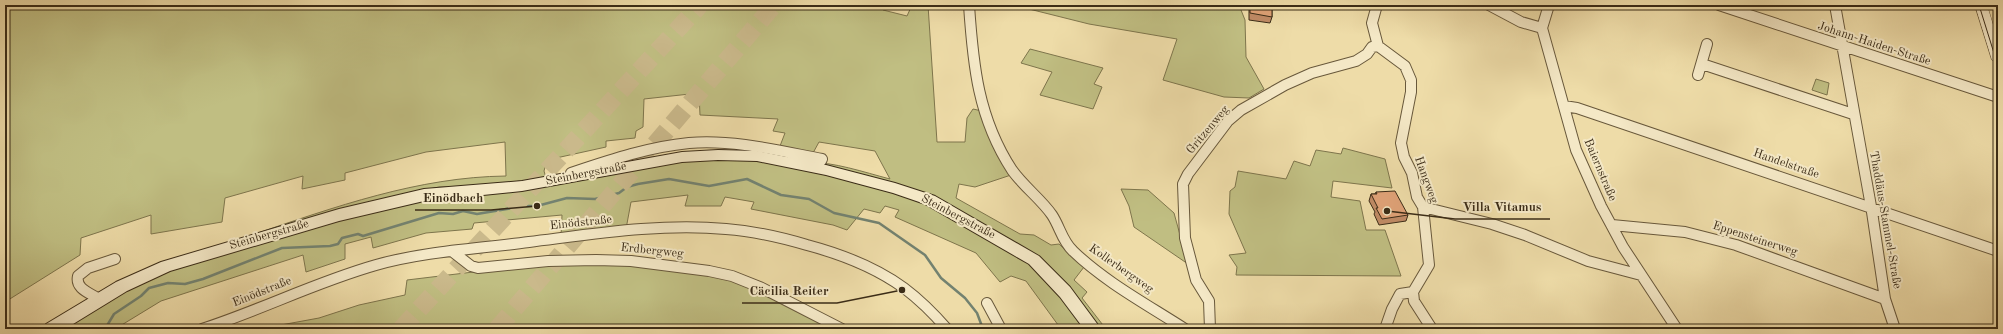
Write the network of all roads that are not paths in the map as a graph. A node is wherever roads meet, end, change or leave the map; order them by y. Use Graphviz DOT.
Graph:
graph roads {
  1 [pos="969,5"];
  2 [pos="1377,5"];
  3 [pos="1489,5"];
  4 [pos="1549,5"];
  5 [pos="1719,5"];
  6 [pos="1835,5"];
  7 [pos="1980,5"];
  8 [pos="1542,28"];
  9 [pos="1707,44"];
  10 [pos="1378,46"];
  11 [pos="1842,46"];
  12 [pos="1998,60"];
  13 [pos="1702,64"];
  14 [pos="1698,75"];
  15 [pos="1998,97"];
  16 [pos="1564,106"];
  17 [pos="1853,114"];
  18 [pos="790,162"];
  19 [pos="569,178"];
  20 [pos="1423,207"];
  21 [pos="1871,208"];
  22 [pos="1612,225"];
  23 [pos="1998,251"];
  24 [pos="453,252"];
  25 [pos="115,259"];
  26 [pos="1641,275"];
  27 [pos="1413,292"];
  28 [pos="99,299"];
  29 [pos="1885,299"];
  30 [pos="987,303"];
  31 [pos="52,329"];
  32 [pos="202,329"];
  33 [pos="842,329"];
  34 [pos="947,329"];
  35 [pos="1001,329"];
  36 [pos="1093,329"];
  37 [pos="1185,329"];
  38 [pos="1210,329"];
  39 [pos="1385,329"];
  40 [pos="1432,329"];
  41 [pos="1677,329"];
  42 [pos="1895,329"];
  1 -- 37 [label="street, Kollerbergweg"];
  2 -- 10 [label="street"];
  3 -- 8 [label="street"];
  4 -- 8 [label="street"];
  5 -- 11 [label="street, Johann-Haiden-Straße"];
  6 -- 11 [label="street, Thaddäus-Stammel-Straße"];
  7 -- 12 [label="street"];
  8 -- 16 [label="street, Baiernstraße"];
  9 -- 13 [label="street"];
  10 -- 20 [label="street, Hangweg"];
  10 -- 38 [label="street, Gritzenweg"];
  11 -- 15 [label="street, Johann-Haiden-Straße"];
  11 -- 17 [label="street, Thaddäus-Stammel-Straße"];
  13 -- 14 [label="street"];
  13 -- 17 [label="street"];
  16 -- 21 [label="street, Handelstraße"];
  16 -- 22 [label="street, Baiernstraße"];
  17 -- 21 [label="street, Thaddäus-Stammel-Straße"];
  18 -- 19 [label="main road, Steinbergstraße"];
  18 -- 19 [label="street"];
  18 -- 36 [label="main road, Steinbergstraße"];
  19 -- 28 [label="main road, Steinbergstraße"];
  20 -- 26 [label="street"];
  20 -- 27 [label="street, Hangweg"];
  21 -- 23 [label="street, Handelstraße"];
  21 -- 29 [label="street, Thaddäus-Stammel-Straße"];
  22 -- 26 [label="street, Baiernstraße"];
  22 -- 29 [label="street, Eppensteinerweg"];
  24 -- 32 [label="street, Einödstraße"];
  24 -- 33 [label="street, Erdbergweg"];
  24 -- 34 [label="street, Einödstraße"];
  25 -- 28 [label="street"];
  26 -- 41 [label="street, Baiernstraße"];
  27 -- 39 [label="street"];
  27 -- 40 [label="street"];
  28 -- 31 [label="main road, Steinbergstraße"];
  29 -- 42 [label="street, Thaddäus-Stammel-Straße"];
  30 -- 35 [label="street"];
}
